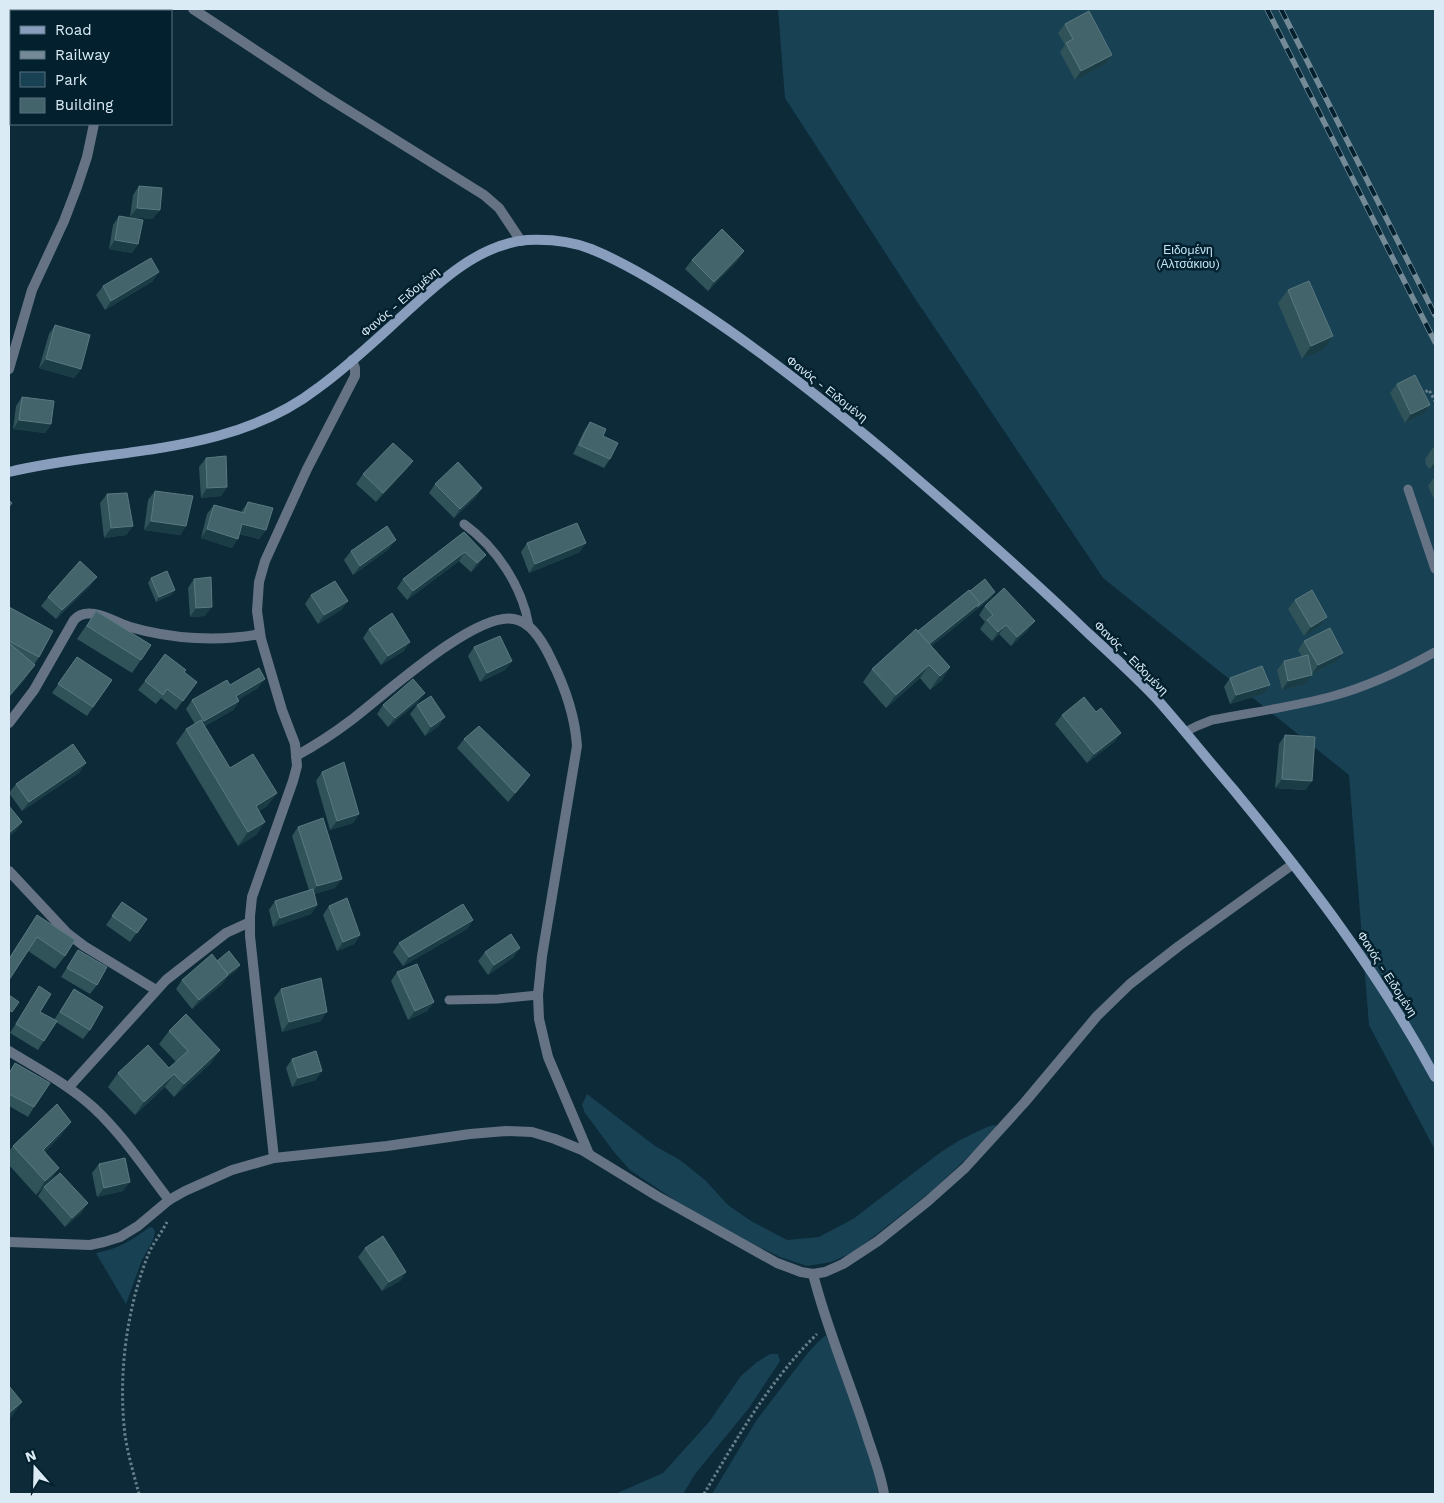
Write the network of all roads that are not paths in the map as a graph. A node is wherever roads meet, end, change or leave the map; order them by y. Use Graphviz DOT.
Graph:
graph roads {
  1 [pos="193,9"];
  2 [pos="94,125"];
  3 [pos="521,241"];
  4 [pos="352,360"];
  5 [pos="9,369"];
  6 [pos="9,472"];
  7 [pos="1408,489"];
  8 [pos="464,524"];
  9 [pos="1435,570"];
  10 [pos="529,626"];
  11 [pos="260,634"];
  12 [pos="1435,652"];
  13 [pos="9,723"];
  14 [pos="1185,732"];
  15 [pos="296,756"];
  16 [pos="1293,864"];
  17 [pos="9,871"];
  18 [pos="250,922"];
  19 [pos="156,990"];
  20 [pos="538,995"];
  21 [pos="449,1000"];
  22 [pos="9,1051"];
  23 [pos="1435,1077"];
  24 [pos="69,1087"];
  25 [pos="589,1154"];
  26 [pos="274,1158"];
  27 [pos="169,1200"];
  28 [pos="9,1242"];
  29 [pos="813,1274"];
  30 [pos="884,1494"];
  1 -- 3 [label="street"];
  2 -- 5 [label="street"];
  3 -- 4 [label="street, Φανός - Ειδομένη"];
  3 -- 14 [label="street, Φανός - Ειδομένη"];
  4 -- 6 [label="street, Φανός - Ειδομένη"];
  4 -- 11 [label="street"];
  7 -- 9 [label="lane"];
  8 -- 10 [label="lane"];
  10 -- 15 [label="street"];
  10 -- 20 [label="street"];
  11 -- 13 [label="street"];
  11 -- 15 [label="street"];
  12 -- 14 [label="lane"];
  14 -- 16 [label="street, Φανός - Ειδομένη"];
  15 -- 18 [label="street"];
  16 -- 23 [label="street, Φανός - Ειδομένη"];
  16 -- 29 [label="street"];
  17 -- 19 [label="street"];
  18 -- 19 [label="street"];
  18 -- 26 [label="street"];
  19 -- 24 [label="street"];
  20 -- 21 [label="lane"];
  20 -- 25 [label="street"];
  22 -- 24 [label="street"];
  24 -- 27 [label="street"];
  25 -- 26 [label="street"];
  25 -- 29 [label="street"];
  26 -- 27 [label="street"];
  27 -- 28 [label="street"];
  29 -- 30 [label="street"];
}
